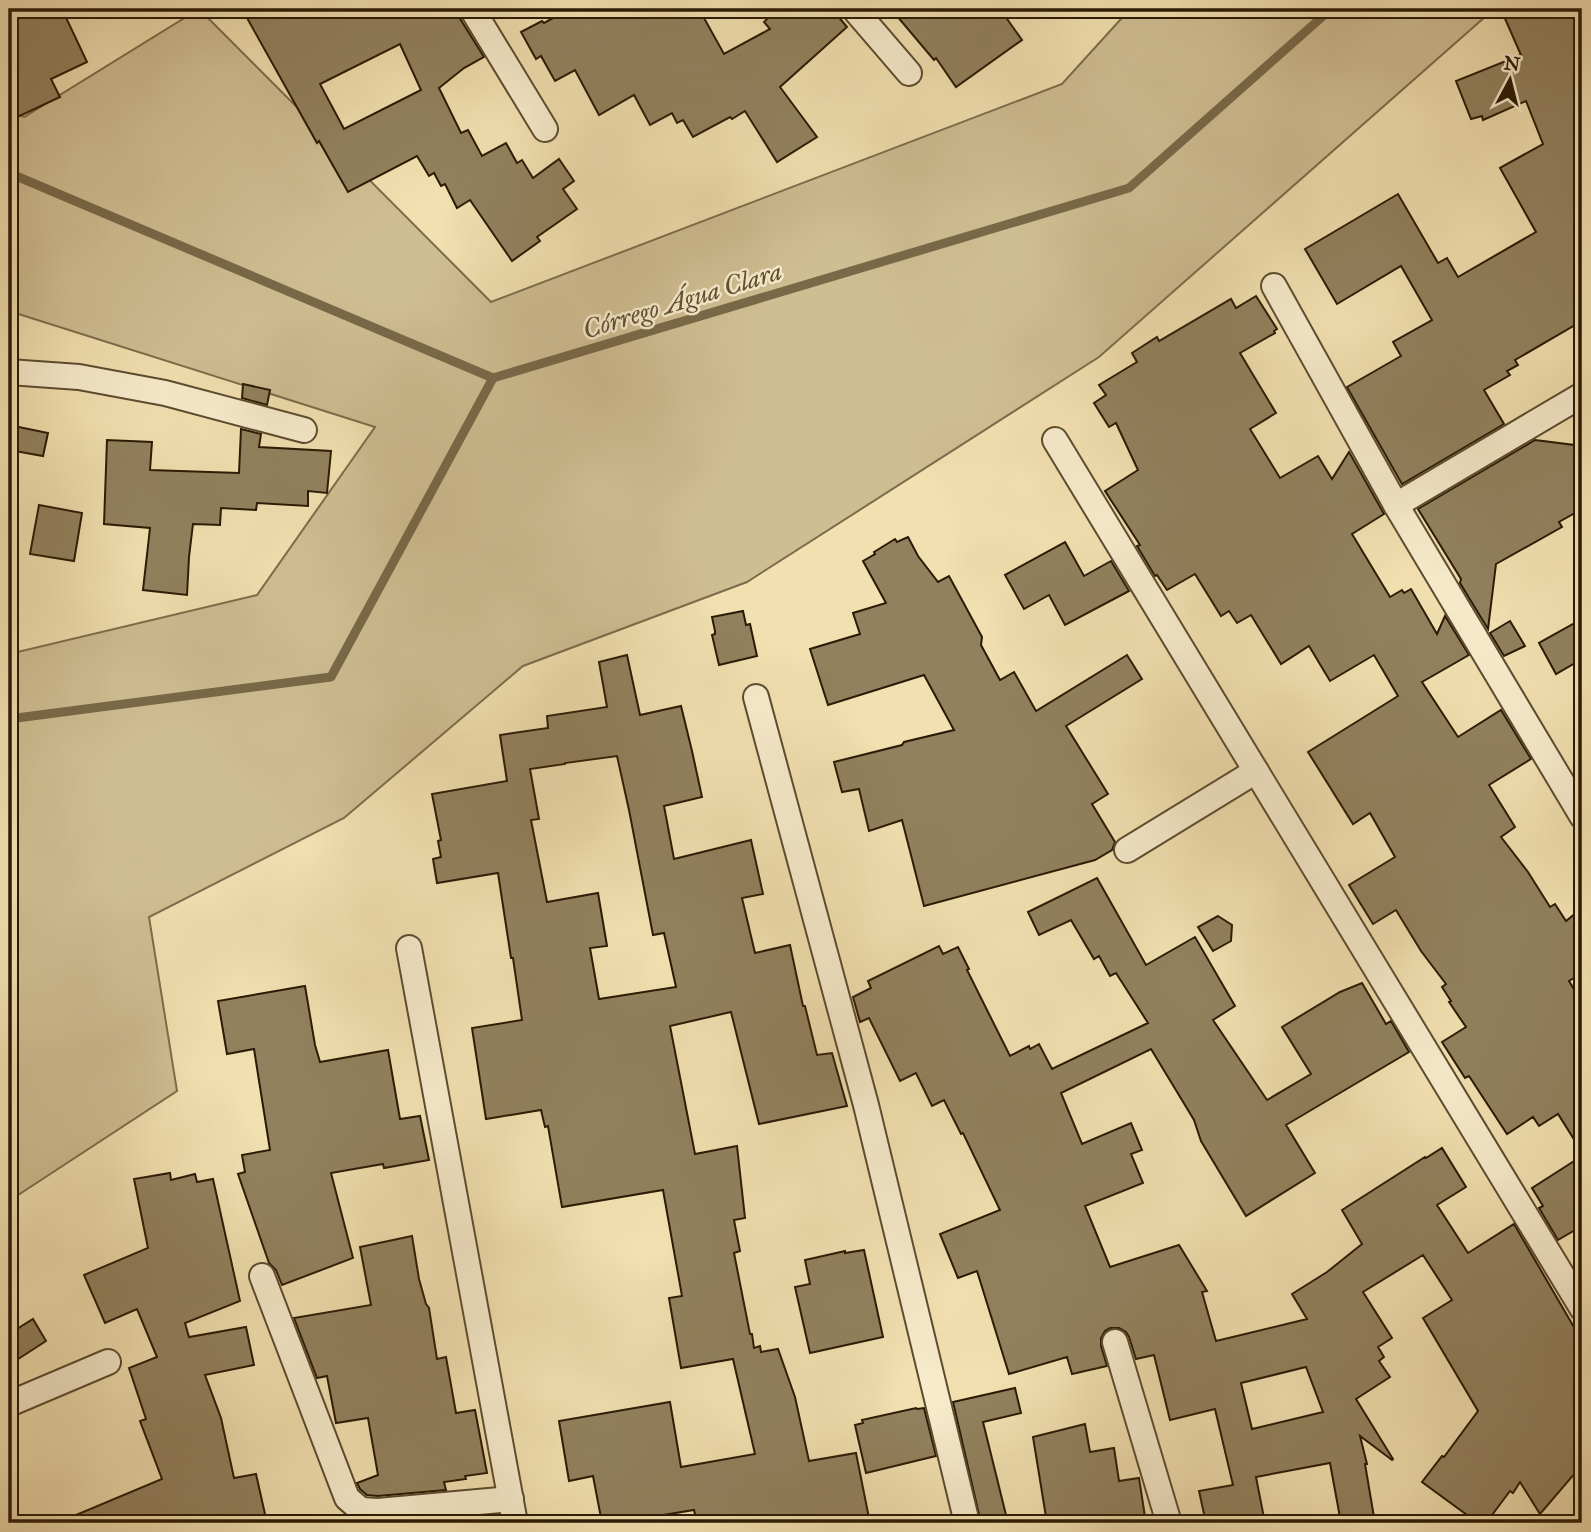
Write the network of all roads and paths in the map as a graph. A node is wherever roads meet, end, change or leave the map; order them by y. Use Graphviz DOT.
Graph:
graph roads {
  1 [pos="472,9"];
  2 [pos="854,9"];
  3 [pos="909,73"];
  4 [pos="545,129"];
  5 [pos="1274,286"];
  6 [pos="9,372"];
  7 [pos="1582,395"];
  8 [pos="304,430"];
  9 [pos="1055,440"];
  10 [pos="1396,505"];
  11 [pos="755,697"];
  12 [pos="1256,771"];
  13 [pos="1582,816"];
  14 [pos="1127,850"];
  15 [pos="410,948"];
  16 [pos="262,1276"];
  17 [pos="1582,1308"];
  18 [pos="1115,1342"];
  19 [pos="108,1362"];
  20 [pos="9,1404"];
  21 [pos="513,1511"];
  22 [pos="967,1523"];
  23 [pos="1169,1523"];
  1 -- 4 [label="street"];
  2 -- 3 [label="street"];
  5 -- 10 [label="street"];
  6 -- 8 [label="street"];
  7 -- 10 [label="street"];
  9 -- 12 [label="street"];
  10 -- 13 [label="street"];
  11 -- 22 [label="street"];
  12 -- 14 [label="street"];
  12 -- 17 [label="street"];
  15 -- 21 [label="street"];
  16 -- 21 [label="street"];
  18 -- 23 [label="street"];
  19 -- 20 [label="street"];
}
